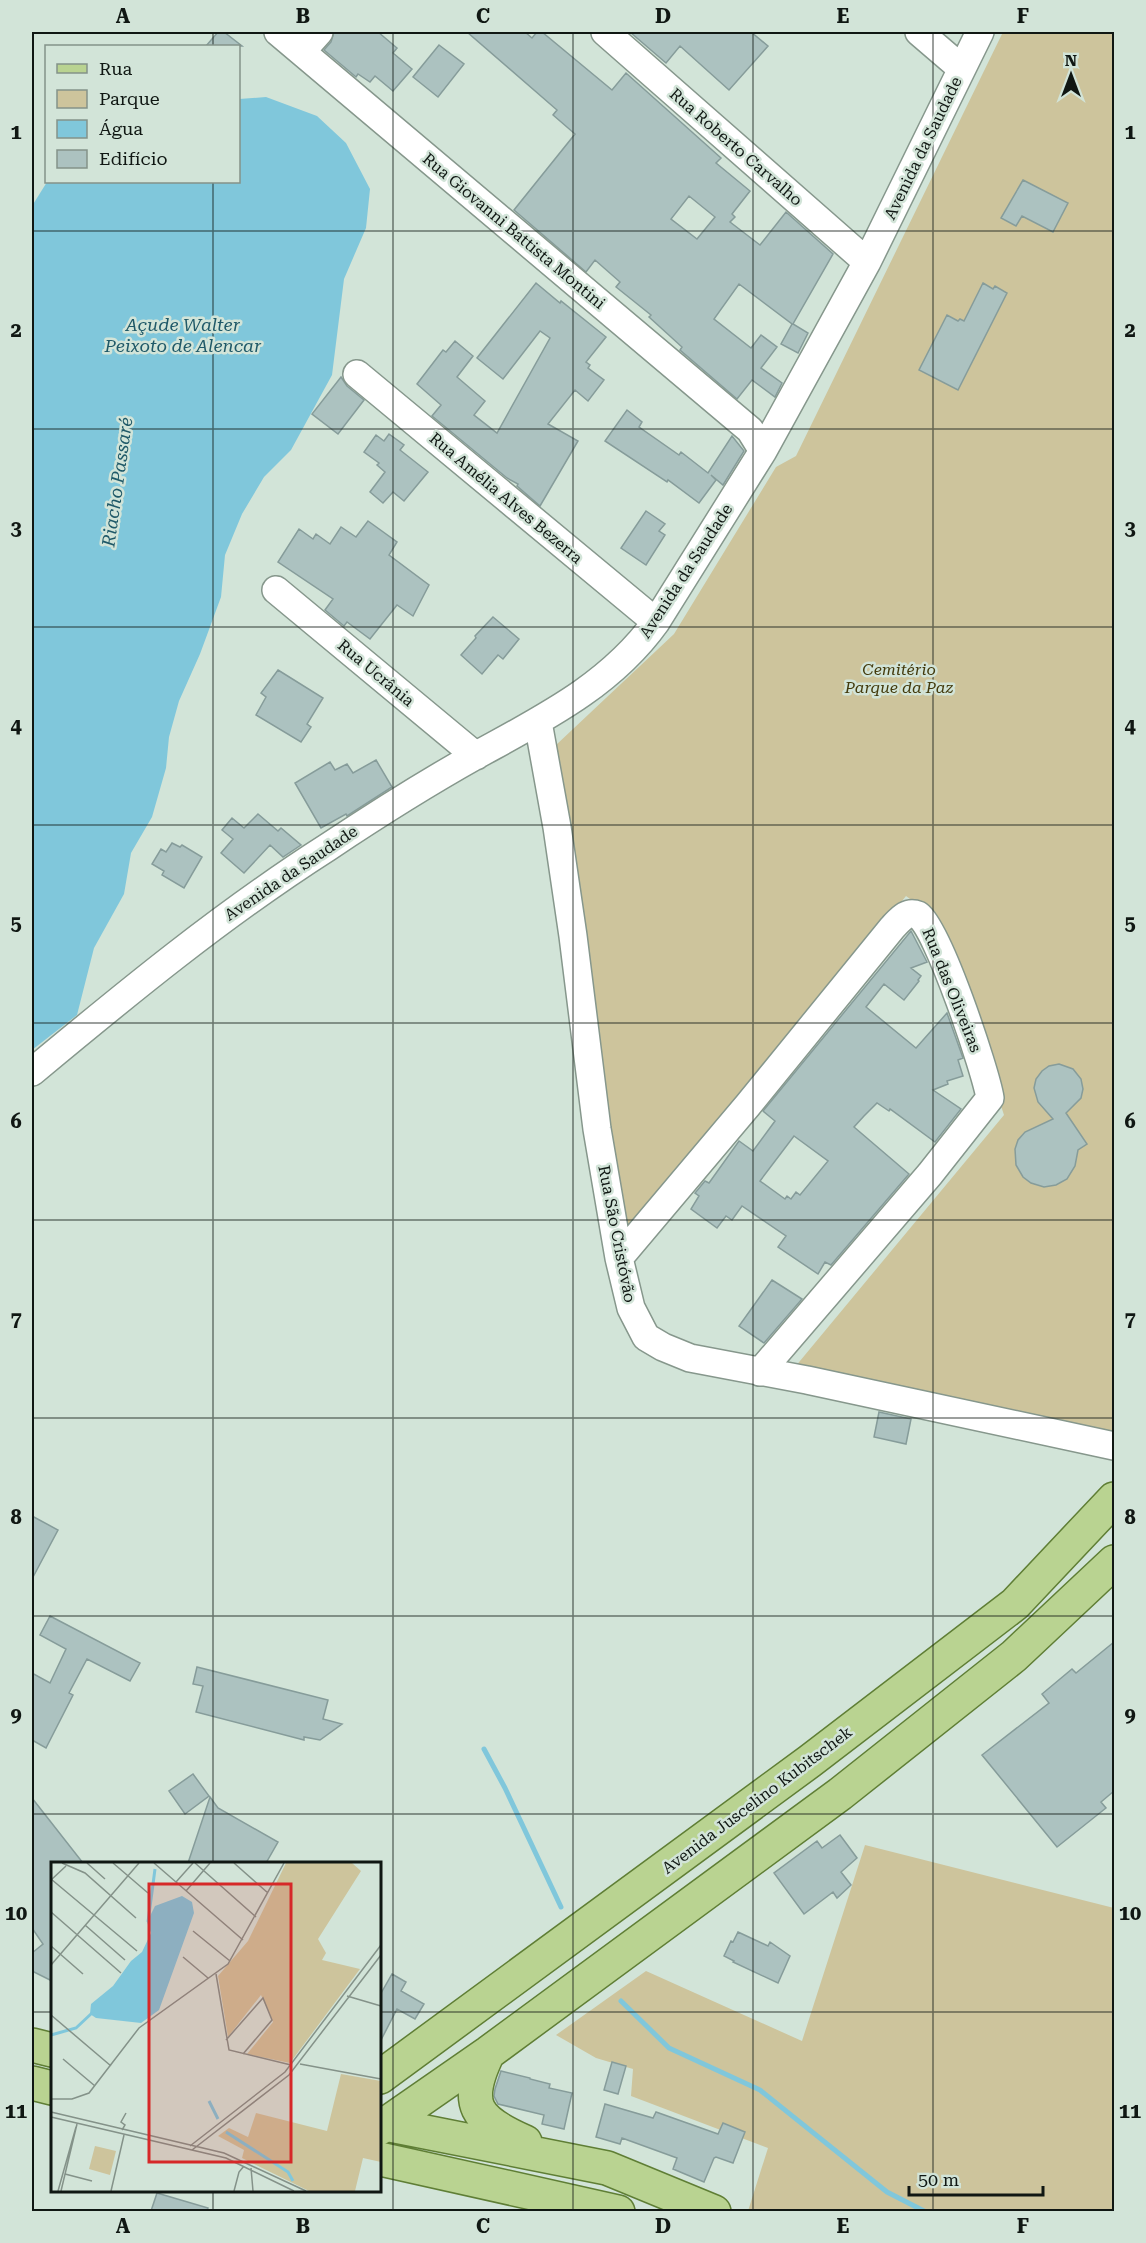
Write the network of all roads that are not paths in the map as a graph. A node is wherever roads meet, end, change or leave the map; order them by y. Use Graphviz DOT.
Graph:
graph roads {
  1 [pos="278,32"];
  2 [pos="605,32"];
  3 [pos="919,32"];
  4 [pos="980,32"];
  5 [pos="310,41"];
  6 [pos="961,68"];
  7 [pos="867,262"];
  8 [pos="357,374"];
  9 [pos="761,439"];
  10 [pos="276,590"];
  11 [pos="656,622"];
  12 [pos="537,722"];
  13 [pos="476,756"];
  14 [pos="32,1072"];
  15 [pos="619,1258"];
  16 [pos="760,1372"];
  17 [pos="1114,1446"];
  18 [pos="1110,1513"];
  19 [pos="1114,1562"];
  20 [pos="32,2045"];
  21 [pos="51,2050"];
  22 [pos="488,2053"];
  23 [pos="381,2076"];
  24 [pos="32,2083"];
  25 [pos="51,2088"];
  26 [pos="381,2125"];
  27 [pos="381,2158"];
  28 [pos="607,2168"];
  29 [pos="618,2211"];
  30 [pos="714,2211"];
  1 -- 5 [label="street, Rua Giovanni Battista Montini"];
  2 -- 7 [label="street, Rua Roberto Carvalho"];
  3 -- 6 [label="street"];
  4 -- 6 [label="street, Avenida da Saudade"];
  5 -- 9 [label="street, Rua Giovanni Battista Montini"];
  6 -- 7 [label="street, Avenida da Saudade"];
  7 -- 9 [label="street, Avenida da Saudade"];
  8 -- 11 [label="street, Rua Amélia Alves Bezerra"];
  9 -- 11 [label="street, Avenida da Saudade"];
  10 -- 13 [label="street, Rua Ucrânia"];
  11 -- 12 [label="street, Avenida da Saudade"];
  12 -- 13 [label="street, Avenida da Saudade"];
  12 -- 15 [label="street, Rua São Cristóvão"];
  13 -- 14 [label="street, Avenida da Saudade"];
  15 -- 16 [label="street, Rua São Cristóvão"];
  15 -- 16 [label="street, Rua das Oliveiras"];
  16 -- 17 [label="street, Rua São Cristóvão"];
  18 -- 23 [label="main road, Avenida Juscelino Kubitschek"];
  19 -- 22 [label="main road"];
  20 -- 21 [label="main road"];
  22 -- 26 [label="main road"];
  22 -- 28 [label="main road"];
  24 -- 25 [label="main road"];
  26 -- 28 [label="main road"];
  27 -- 29 [label="main road"];
  28 -- 30 [label="main road"];
}
